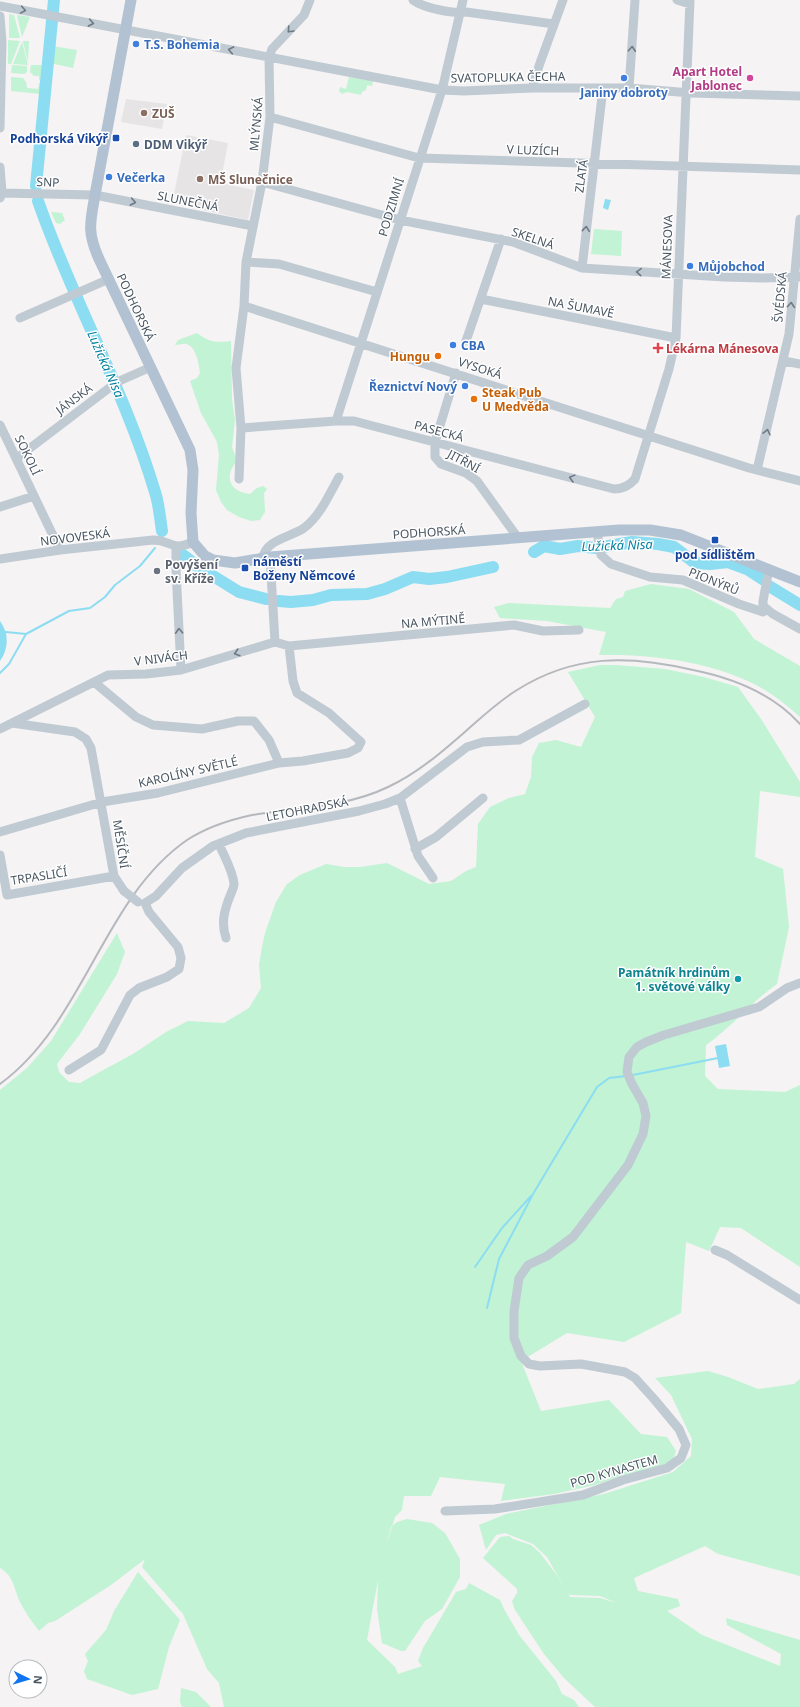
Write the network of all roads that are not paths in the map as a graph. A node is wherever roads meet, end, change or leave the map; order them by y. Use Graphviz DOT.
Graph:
graph roads {
  1 [pos="131,0"];
  2 [pos="310,0"];
  3 [pos="414,0"];
  4 [pos="464,0"];
  5 [pos="563,0"];
  6 [pos="635,0"];
  7 [pos="677,0"];
  8 [pos="690,2"];
  9 [pos="0,6"];
  10 [pos="462,13"];
  11 [pos="0,16"];
  12 [pos="554,24"];
  13 [pos="125,29"];
  14 [pos="1,42"];
  15 [pos="269,58"];
  16 [pos="532,88"];
  17 [pos="603,88"];
  18 [pos="629,88"];
  19 [pos="442,90"];
  20 [pos="686,92"];
  21 [pos="800,96"];
  22 [pos="270,117"];
  23 [pos="0,128"];
  24 [pos="419,158"];
  25 [pos="594,164"];
  26 [pos="0,167"];
  27 [pos="683,167"];
  28 [pos="800,170"];
  29 [pos="262,182"];
  30 [pos="1,194"];
  31 [pos="95,195"];
  32 [pos="800,219"];
  33 [pos="400,220"];
  34 [pos="253,226"];
  35 [pos="500,239"];
  36 [pos="246,262"];
  37 [pos="582,268"];
  38 [pos="678,275"];
  39 [pos="797,276"];
  40 [pos="109,279"];
  41 [pos="377,292"];
  42 [pos="481,299"];
  43 [pos="244,306"];
  44 [pos="20,318"];
  45 [pos="676,338"];
  46 [pos="466,341"];
  47 [pos="361,343"];
  48 [pos="784,361"];
  49 [pos="800,364"];
  50 [pos="151,367"];
  51 [pos="456,373"];
  52 [pos="336,421"];
  53 [pos="0,425"];
  54 [pos="241,428"];
  55 [pos="648,436"];
  56 [pos="435,442"];
  57 [pos="0,445"];
  58 [pos="10,445"];
  59 [pos="17,458"];
  60 [pos="757,470"];
  61 [pos="339,477"];
  62 [pos="239,479"];
  63 [pos="800,481"];
  64 [pos="627,487"];
  65 [pos="34,496"];
  66 [pos="0,507"];
  67 [pos="598,536"];
  68 [pos="518,538"];
  69 [pos="193,542"];
  70 [pos="176,547"];
  71 [pos="60,550"];
  72 [pos="266,558"];
  73 [pos="0,559"];
  74 [pos="769,569"];
  75 [pos="800,582"];
  76 [pos="767,609"];
  77 [pos="800,629"];
  78 [pos="579,630"];
  79 [pos="275,642"];
  80 [pos="289,646"];
  81 [pos="182,670"];
  82 [pos="94,682"];
  83 [pos="585,704"];
  84 [pos="12,723"];
  85 [pos="0,729"];
  86 [pos="279,763"];
  87 [pos="400,798"];
  88 [pos="483,798"];
  89 [pos="102,802"];
  90 [pos="0,832"];
  91 [pos="219,844"];
  92 [pos="415,849"];
  93 [pos="0,855"];
  94 [pos="114,876"];
  95 [pos="433,878"];
  96 [pos="141,903"];
  97 [pos="226,938"];
  98 [pos="800,983"];
  99 [pos="69,1070"];
  100 [pos="715,1250"];
  101 [pos="800,1300"];
  102 [pos="445,1511"];
  1 -- 13 [label="main road, PODHORSKÁ"];
  2 -- 15 [label="street, one-way"];
  3 -- 10 [label="street"];
  4 -- 10 [label="street, PODZIMNÍ"];
  5 -- 12 [label="street"];
  18 -- 6 [label="street, one-way"];
  7 -- 8 [label="street"];
  8 -- 20 [label="street, MÁNESOVA"];
  9 -- 13 [label="street, SVATOPLUKA ČECHA, one-way"];
  10 -- 12 [label="street"];
  10 -- 19 [label="street, PODZIMNÍ"];
  11 -- 14 [label="street"];
  12 -- 16 [label="street"];
  15 -- 13 [label="street, SVATOPLUKA ČECHA, one-way"];
  13 -- 31 [label="main road, PODHORSKÁ"];
  14 -- 23 [label="street"];
  15 -- 19 [label="street, SVATOPLUKA ČECHA"];
  15 -- 22 [label="street, MLÝNSKÁ"];
  16 -- 17 [label="street, SVATOPLUKA ČECHA"];
  16 -- 19 [label="street, SVATOPLUKA ČECHA"];
  17 -- 18 [label="street, SVATOPLUKA ČECHA"];
  17 -- 25 [label="street, ZLATÁ"];
  18 -- 20 [label="street, SVATOPLUKA ČECHA"];
  19 -- 24 [label="street, PODZIMNÍ"];
  20 -- 21 [label="street, SVATOPLUKA ČECHA"];
  20 -- 27 [label="street, MÁNESOVA"];
  22 -- 24 [label="street, V LUZÍCH"];
  22 -- 29 [label="street, MLÝNSKÁ"];
  24 -- 25 [label="street, V LUZÍCH"];
  24 -- 33 [label="street, PODZIMNÍ"];
  25 -- 27 [label="street, V LUZÍCH"];
  37 -- 25 [label="street, ZLATÁ, one-way"];
  26 -- 30 [label="street"];
  27 -- 28 [label="street, V LUZÍCH"];
  27 -- 38 [label="street, MÁNESOVA"];
  29 -- 33 [label="street, SKELNÁ"];
  29 -- 34 [label="street, MLÝNSKÁ"];
  30 -- 31 [label="street, SNP"];
  31 -- 34 [label="street, SLUNEČNÁ, one-way"];
  31 -- 40 [label="main road, PODHORSKÁ"];
  32 -- 39 [label="street, ŠVÉDSKÁ"];
  33 -- 35 [label="street, SKELNÁ"];
  33 -- 41 [label="street, PODZIMNÍ"];
  34 -- 36 [label="street, MLÝNSKÁ"];
  35 -- 37 [label="street, SKELNÁ"];
  35 -- 42 [label="street"];
  36 -- 41 [label="street"];
  36 -- 43 [label="street, MLÝNSKÁ"];
  38 -- 37 [label="street, SKELNÁ, one-way"];
  38 -- 39 [label="street, SKELNÁ"];
  38 -- 45 [label="street, MÁNESOVA"];
  48 -- 39 [label="street, ŠVÉDSKÁ, one-way"];
  40 -- 44 [label="street"];
  40 -- 50 [label="main road, PODHORSKÁ"];
  41 -- 47 [label="street, PODZIMNÍ"];
  42 -- 45 [label="street, NA ŠUMAVĚ"];
  42 -- 46 [label="street"];
  43 -- 47 [label="street, VYSOKÁ"];
  43 -- 54 [label="street, MLÝNSKÁ"];
  45 -- 55 [label="street, MÁNESOVA"];
  47 -- 51 [label="street, VYSOKÁ"];
  47 -- 52 [label="street, PODZIMNÍ"];
  48 -- 49 [label="street"];
  60 -- 48 [label="street, ŠVÉDSKÁ, one-way"];
  50 -- 59 [label="street, JÁNSKÁ"];
  50 -- 69 [label="main road, PODHORSKÁ"];
  51 -- 55 [label="street, VYSOKÁ"];
  51 -- 56 [label="street, JITŘNÍ"];
  52 -- 54 [label="street, PASECKÁ"];
  52 -- 56 [label="street, PASECKÁ"];
  53 -- 58 [label="street, SOKOLÍ"];
  54 -- 62 [label="street, MLÝNSKÁ"];
  55 -- 60 [label="street, VYSOKÁ"];
  55 -- 64 [label="street, MÁNESOVA"];
  64 -- 56 [label="street, PASECKÁ, one-way"];
  56 -- 68 [label="street, JITŘNÍ"];
  57 -- 58 [label="street"];
  58 -- 59 [label="street, SOKOLÍ"];
  59 -- 65 [label="street, SOKOLÍ"];
  60 -- 63 [label="street, VYSOKÁ"];
  61 -- 72 [label="street"];
  65 -- 66 [label="street"];
  65 -- 71 [label="street, SOKOLÍ"];
  67 -- 68 [label="main road, PODHORSKÁ"];
  67 -- 74 [label="main road, PODHORSKÁ"];
  67 -- 76 [label="street, PIONÝRŮ"];
  68 -- 72 [label="main road, PODHORSKÁ"];
  69 -- 70 [label="street"];
  69 -- 72 [label="main road, PODHORSKÁ"];
  70 -- 71 [label="street, NOVOVESKÁ"];
  81 -- 70 [label="street, one-way"];
  71 -- 73 [label="street, NOVOVESKÁ"];
  72 -- 79 [label="street"];
  74 -- 75 [label="main road, PODHORSKÁ"];
  74 -- 76 [label="street"];
  76 -- 77 [label="street, PIONÝRŮ"];
  78 -- 80 [label="street, NA MÝTINĚ"];
  79 -- 80 [label="street, NA MÝTINĚ"];
  79 -- 81 [label="street, V NIVÁCH, one-way"];
  80 -- 86 [label="street, KAROLÍNY SVĚTLÉ"];
  81 -- 82 [label="street, V NIVÁCH"];
  82 -- 84 [label="street, V NIVÁCH"];
  82 -- 86 [label="street"];
  83 -- 87 [label="street, LETOHRADSKÁ"];
  84 -- 85 [label="street, V NIVÁCH"];
  84 -- 89 [label="street, MĚSÍČNÍ"];
  86 -- 89 [label="street, KAROLÍNY SVĚTLÉ"];
  87 -- 91 [label="street, LETOHRADSKÁ"];
  87 -- 92 [label="street"];
  88 -- 92 [label="street"];
  89 -- 90 [label="street"];
  89 -- 94 [label="street, MĚSÍČNÍ"];
  91 -- 96 [label="street, LETOHRADSKÁ"];
  91 -- 97 [label="street"];
  92 -- 95 [label="street"];
  93 -- 94 [label="street, TRPASLIČÍ"];
  94 -- 96 [label="street, MĚSÍČNÍ, bridge"];
  96 -- 99 [label="street, MĚSÍČNÍ"];
  98 -- 102 [label="street, POD KYNASTEM"];
  100 -- 101 [label="street"];
}
